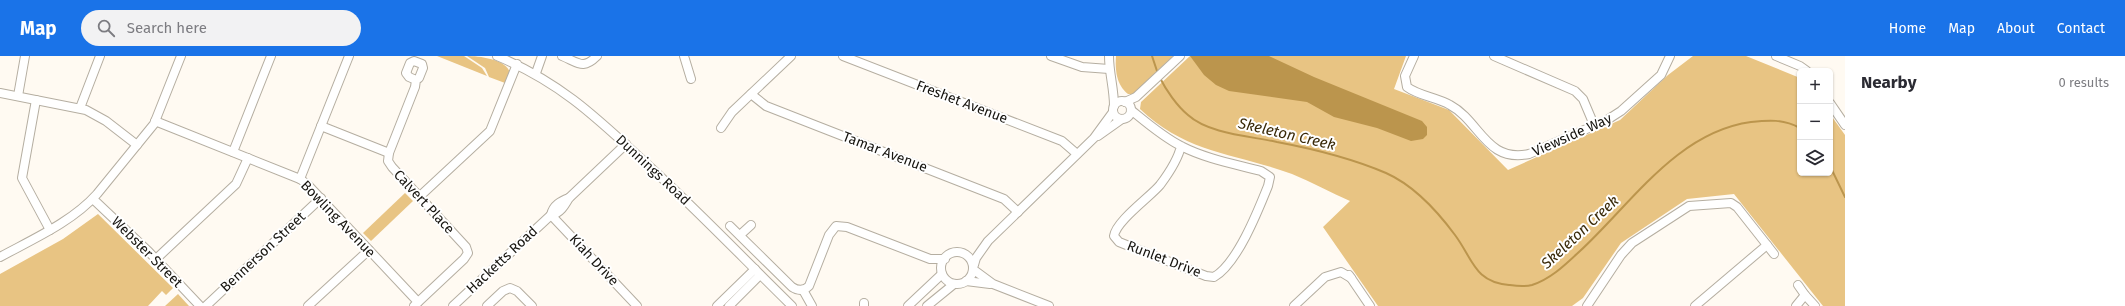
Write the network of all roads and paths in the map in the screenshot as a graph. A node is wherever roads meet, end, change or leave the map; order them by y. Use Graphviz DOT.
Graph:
graph roads {
  1 [pos="25,56"];
  2 [pos="100,56"];
  3 [pos="181,56"];
  4 [pos="271,56"];
  5 [pos="349,56"];
  6 [pos="497,56"];
  7 [pos="537,56"];
  8 [pos="542,56"];
  9 [pos="562,56"];
  10 [pos="597,56"];
  11 [pos="684,56"];
  12 [pos="791,56"];
  13 [pos="844,56"];
  14 [pos="1051,56"];
  15 [pos="1109,56"];
  16 [pos="1180,56"];
  17 [pos="1414,56"];
  18 [pos="1494,56"];
  19 [pos="1670,56"];
  20 [pos="1776,56"];
  21 [pos="517,64"];
  22 [pos="1803,68"];
  23 [pos="1109,69"];
  24 [pos="533,72"];
  25 [pos="691,79"];
  26 [pos="416,80"];
  27 [pos="1113,83"];
  28 [pos="0,93"];
  29 [pos="751,94"];
  30 [pos="18,96"];
  31 [pos="36,100"];
  32 [pos="1831,104"];
  33 [pos="1128,105"];
  34 [pos="80,108"];
  35 [pos="1114,109"];
  36 [pos="1124,119"];
  37 [pos="155,121"];
  38 [pos="1147,124"];
  39 [pos="1594,125"];
  40 [pos="1845,125"];
  41 [pos="322,126"];
  42 [pos="721,128"];
  43 [pos="1094,138"];
  44 [pos="626,144"];
  45 [pos="137,145"];
  46 [pos="1181,146"];
  47 [pos="233,152"];
  48 [pos="389,153"];
  49 [pos="1077,154"];
  50 [pos="248,158"];
  51 [pos="300,179"];
  52 [pos="420,197"];
  53 [pos="321,198"];
  54 [pos="93,199"];
  55 [pos="1018,212"];
  56 [pos="551,215"];
  57 [pos="750,225"];
  58 [pos="730,226"];
  59 [pos="50,230"];
  60 [pos="740,235"];
  61 [pos="1767,245"];
  62 [pos="984,246"];
  63 [pos="369,250"];
  64 [pos="964,254"];
  65 [pos="1774,254"];
  66 [pos="0,257"];
  67 [pos="156,259"];
  68 [pos="930,259"];
  69 [pos="945,259"];
  70 [pos="974,268"];
  71 [pos="758,272"];
  72 [pos="941,272"];
  73 [pos="966,281"];
  74 [pos="954,284"];
  75 [pos="993,284"];
  76 [pos="1798,286"];
  77 [pos="803,290"];
  78 [pos="1805,295"];
  79 [pos="416,304"];
  80 [pos="200,306"];
  81 [pos="206,306"];
  82 [pos="308,306"];
  83 [pos="453,306"];
  84 [pos="487,306"];
  85 [pos="532,306"];
  86 [pos="637,306"];
  87 [pos="717,306"];
  88 [pos="728,306"];
  89 [pos="792,306"];
  90 [pos="812,306"];
  91 [pos="908,306"];
  92 [pos="926,306"];
  93 [pos="1049,306"];
  94 [pos="1294,306"];
  95 [pos="1370,306"];
  96 [pos="1587,306"];
  97 [pos="1695,306"];
  98 [pos="1796,306"];
  99 [pos="1814,306"];
  1 -- 30 [label="street"];
  2 -- 34 [label="street"];
  3 -- 37 [label="street"];
  4 -- 47 [label="street"];
  5 -- 41 [label="street"];
  6 -- 21 [label="street, Dunnings Road"];
  7 -- 24 [label="street"];
  8 -- 24 [label="street"];
  9 -- 10 [label="street"];
  11 -- 25 [label="street"];
  12 -- 29 [label="street"];
  13 -- 49 [label="street, Freshet Avenue"];
  14 -- 23 [label="street"];
  15 -- 23 [label="street"];
  16 -- 33 [label="street"];
  17 -- 39 [label="street, Viewside Way"];
  18 -- 39 [label="street"];
  19 -- 39 [label="street, Viewside Way"];
  20 -- 22 [label="street"];
  21 -- 24 [label="street, Dunnings Road"];
  21 -- 52 [label="street"];
  23 -- 27 [label="street"];
  24 -- 44 [label="street, Dunnings Road"];
  26 -- 48 [label="street, Calvert Place"];
  27 -- 33 [label="street"];
  27 -- 35 [label="street"];
  28 -- 30 [label="street"];
  29 -- 42 [label="street"];
  29 -- 55 [label="street, Tamar Avenue"];
  30 -- 31 [label="street"];
  31 -- 34 [label="street"];
  31 -- 59 [label="street"];
  32 -- 40 [label="street"];
  33 -- 35 [label="street"];
  33 -- 36 [label="street"];
  33 -- 38 [label="street"];
  34 -- 45 [label="street"];
  35 -- 36 [label="street"];
  35 -- 43 [label="street"];
  36 -- 38 [label="street"];
  36 -- 43 [label="street"];
  37 -- 45 [label="street"];
  37 -- 47 [label="street, Bowling Avenue"];
  38 -- 46 [label="street"];
  41 -- 48 [label="street"];
  41 -- 51 [label="street"];
  43 -- 49 [label="street"];
  44 -- 56 [label="street, Hacketts Road"];
  44 -- 71 [label="street, Dunnings Road"];
  45 -- 54 [label="street"];
  46 -- 46 [label="street, Runlet Drive"];
  47 -- 50 [label="street, Bowling Avenue"];
  48 -- 52 [label="street, Calvert Place"];
  49 -- 55 [label="street"];
  50 -- 51 [label="street, Bowling Avenue"];
  50 -- 67 [label="street"];
  51 -- 53 [label="street, Bowling Avenue"];
  52 -- 79 [label="street, Calvert Place"];
  53 -- 63 [label="street, Bowling Avenue"];
  53 -- 81 [label="street, Bennerson Street"];
  54 -- 59 [label="street"];
  54 -- 67 [label="street, Webster Street"];
  55 -- 62 [label="street"];
  56 -- 83 [label="street, Hacketts Road"];
  56 -- 86 [label="street, Kiah Drive"];
  57 -- 60 [label="street"];
  58 -- 60 [label="street"];
  59 -- 66 [label="street"];
  60 -- 77 [label="street"];
  61 -- 65 [label="street"];
  61 -- 96 [label="street"];
  61 -- 97 [label="street"];
  62 -- 64 [label="street"];
  62 -- 70 [label="street"];
  63 -- 79 [label="street, Bowling Avenue"];
  63 -- 82 [label="street"];
  64 -- 69 [label="street"];
  64 -- 70 [label="street"];
  67 -- 80 [label="street, Webster Street"];
  68 -- 69 [label="street"];
  68 -- 72 [label="street"];
  68 -- 77 [label="street"];
  69 -- 72 [label="street"];
  70 -- 73 [label="street"];
  70 -- 75 [label="street"];
  71 -- 87 [label="street"];
  71 -- 88 [label="street"];
  71 -- 89 [label="street, Dunnings Road"];
  72 -- 74 [label="street"];
  72 -- 91 [label="street"];
  73 -- 74 [label="street"];
  73 -- 75 [label="street"];
  74 -- 92 [label="street"];
  75 -- 93 [label="street"];
  76 -- 78 [label="street"];
  77 -- 90 [label="street"];
  78 -- 98 [label="street"];
  78 -- 99 [label="street"];
  84 -- 85 [label="street"];
  94 -- 95 [label="street"];
}
